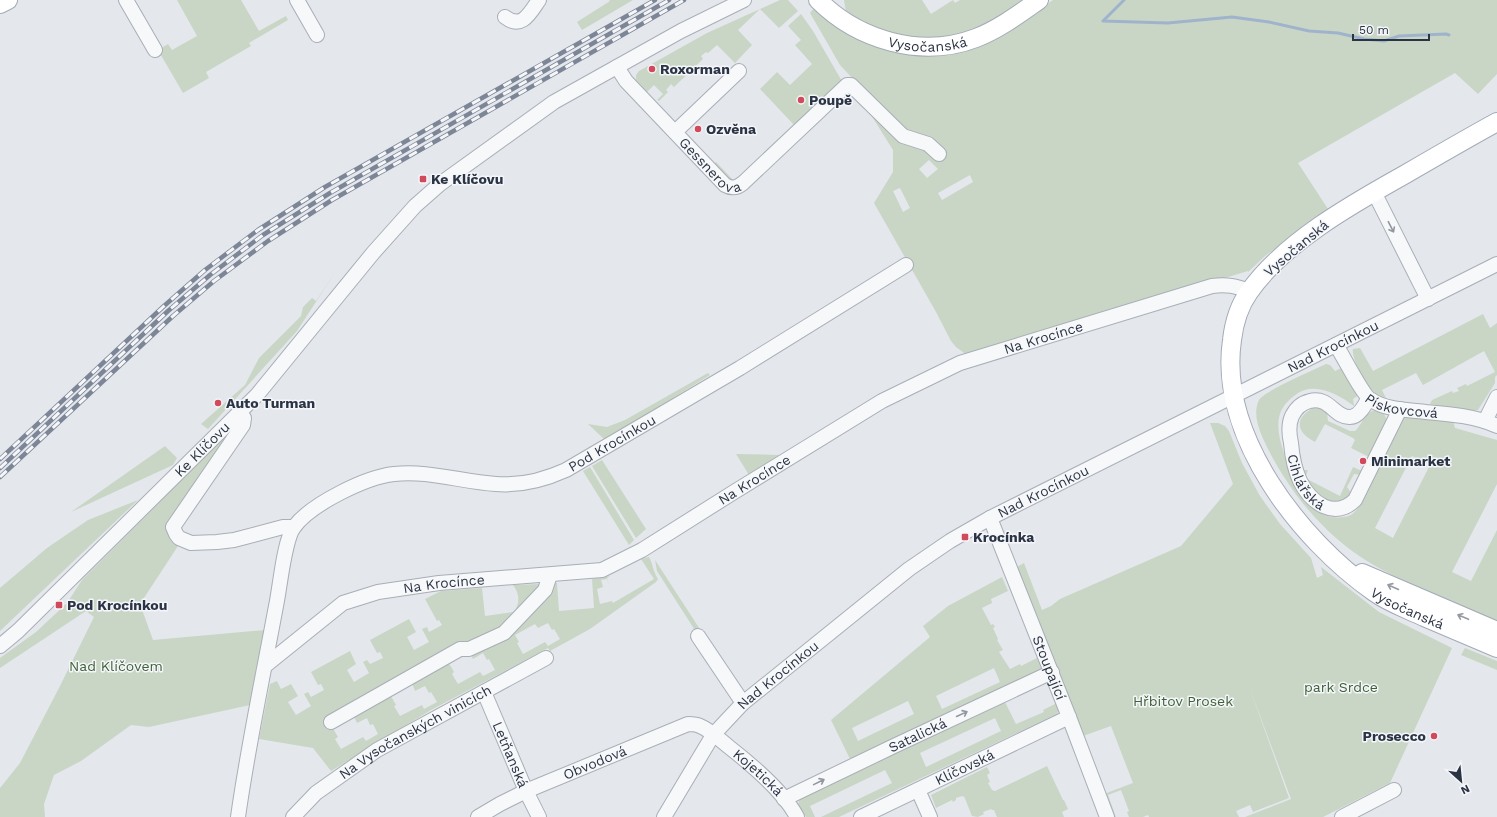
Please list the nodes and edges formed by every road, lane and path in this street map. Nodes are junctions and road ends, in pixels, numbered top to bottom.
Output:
1 (8, 0) edge
2 (126, 0) edge
3 (297, 0) edge
4 (539, 0) edge
5 (744, 0) edge
6 (818, 0) edge
7 (1039, 0) edge
8 (0, 4) edge
9 (505, 17) dead end
10 (317, 35) dead end
11 (156, 50) dead end
12 (617, 67) junction
13 (739, 71) dead end
14 (1497, 122) edge
15 (675, 132) junction
16 (939, 154) dead end
17 (1374, 192) junction
18 (1497, 264) edge
19 (906, 265) dead end
20 (1249, 292) junction
21 (1428, 299) junction
22 (1336, 345) junction
23 (1234, 396) junction
24 (1497, 398) edge
25 (1368, 399) junction
26 (1400, 409) junction
27 (239, 413) junction
28 (1491, 423) edge
29 (990, 518) junction
30 (294, 527) junction
31 (1328, 553) junction
32 (550, 575) junction
33 (1497, 632) edge
34 (698, 636) dead end
35 (0, 646) edge
36 (1497, 648) edge
37 (546, 658) dead end
38 (266, 665) junction
39 (1052, 672) junction
40 (484, 692) junction
41 (743, 703) junction
42 (1069, 717) junction
43 (331, 722) dead end
44 (713, 735) junction
45 (918, 790) junction
46 (1394, 790) dead end
47 (526, 791) junction
48 (784, 799) junction
49 (238, 817) edge
50 (293, 817) edge
51 (478, 817) edge
52 (539, 817) edge
53 (664, 817) edge
54 (797, 817) edge
55 (860, 817) edge
56 (930, 817) edge
57 (1107, 817) edge
58 (1342, 817) edge

1 - 8 main road
2 - 11 street
3 - 10 street
4 - 9 street
5 - 12 street, Ke Klíčovu
6 - 7 main road, Vysočanská
12 - 15 street, Gessnerova
12 - 27 street, Ke Klíčovu
13 - 15 street
14 - 17 main road, Vysočanská
15 - 16 street, Gessnerova
17 - 20 main road, Vysočanská
17 -> 21 street
18 - 21 street, Nad Krocínkou
19 - 30 street, Pod Krocínkou
20 - 23 main road, Vysočanská
20 - 32 street, Na Krocínce
21 - 22 street, Nad Krocínkou
22 - 23 street, Nad Krocínkou
22 - 25 street, Pískovcová
23 - 29 street, Nad Krocínkou
23 - 31 main road, Vysočanská
24 - 28 street
25 - 26 street, Pískovcová
25 - 26 street, Cihlářská
26 - 28 street, Pískovcová
27 - 30 street
27 - 35 street, Ke Klíčovu
29 - 39 street, Stoupající
29 - 41 street, Nad Krocínkou
30 - 38 street, Pod Krocínkou
33 -> 31 main road, Vysočanská
31 - 36 main road, Vysočanská
32 - 38 street, Na Krocínce
32 - 43 street
34 - 41 street
37 - 40 street, Na Vysočanských vinicích
38 - 49 street, Pod Krocínkou
39 - 42 street, Stoupající
48 -> 39 street, Satalická
40 - 47 street, Letňanská
40 - 50 street, Na Vysočanských vinicích
41 - 44 street, Nad Krocínkou
42 - 45 street, Klíčovská
42 - 57 street, Stoupající
44 - 47 street, Obvodová
44 - 48 street, Kojetická
44 - 53 street, Nad Krocínkou
45 - 55 street, Klíčovská
45 - 56 street
46 - 58 street
47 - 51 street, Obvodová
47 - 52 street, Letňanská
48 - 54 street, Kojetická

